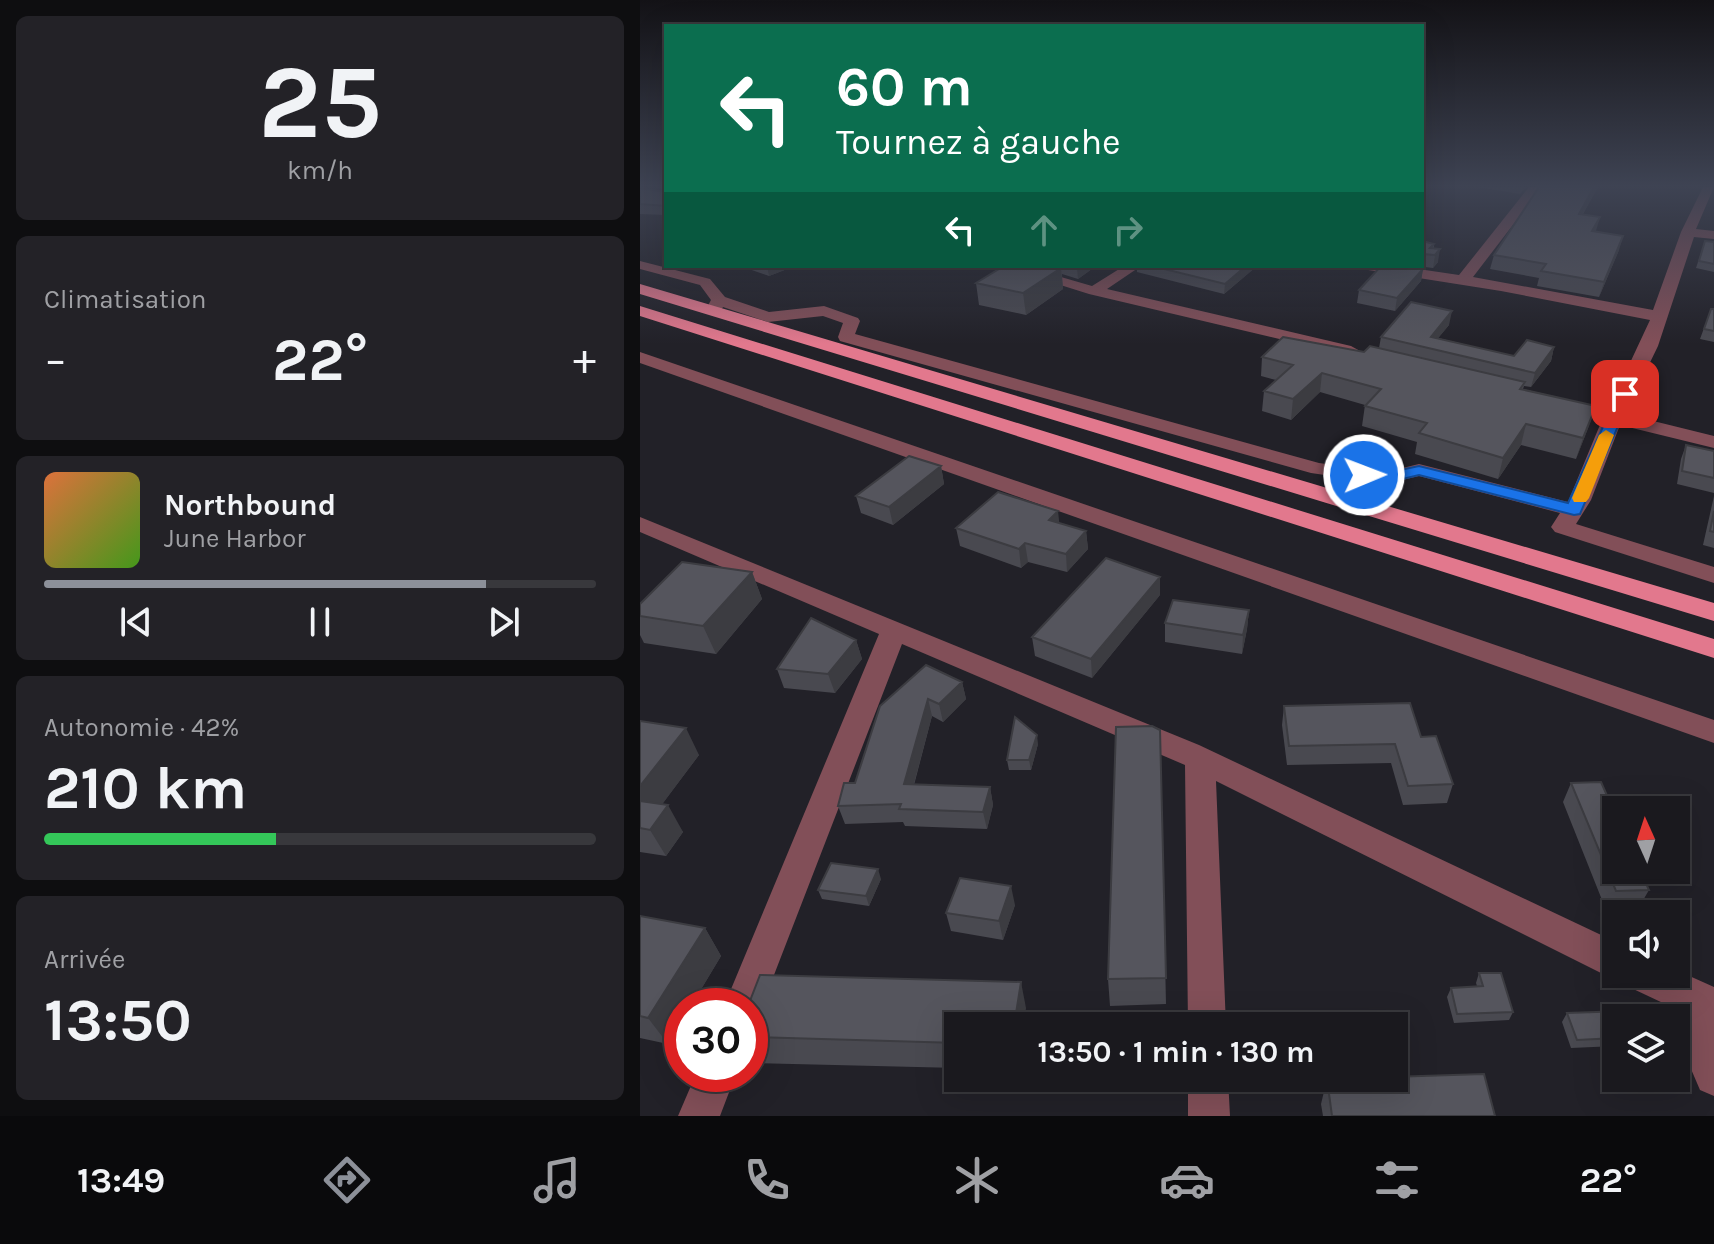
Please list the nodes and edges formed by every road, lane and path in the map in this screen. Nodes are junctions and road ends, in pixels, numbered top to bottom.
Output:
1 (1492, 239) edge
2 (1685, 239) edge
3 (640, 265) edge
4 (1014, 268) edge
5 (1131, 268) edge
6 (1380, 268) edge
7 (1462, 282) junction
8 (640, 289) edge
9 (1094, 291) junction
10 (716, 306) junction
11 (640, 311) edge
12 (1657, 316) junction
13 (1365, 354) edge
14 (640, 357) edge
15 (1541, 399) edge
16 (1613, 418) junction
17 (1714, 442) edge
18 (1574, 510) junction
19 (640, 524) edge
20 (1714, 575) edge
21 (1714, 612) edge
22 (894, 630) junction
23 (1714, 649) edge
24 (1714, 732) edge
25 (1200, 759) junction
26 (1602, 954) edge
27 (750, 988) edge
28 (1671, 988) edge
29 (1677, 991) junction
30 (1714, 1007) edge
31 (1207, 1012) edge
32 (1714, 1076) edge
33 (709, 1092) edge
34 (1208, 1092) edge
35 (699, 1116) edge
36 (1209, 1116) edge

1 - 7 street
2 - 12 street
3 - 10 street
4 - 9 street
5 - 9 street
6 - 7 street
7 - 12 street
8 - 10 main road
9 - 13 street
10 - 18 street
10 - 21 main road
11 - 23 main road
12 - 16 street
14 - 24 street
15 - 16 street
16 - 17 street
16 - 18 street
18 - 20 street
19 - 22 street
22 - 25 street
22 - 27 street
25 - 26 street
25 - 31 street
28 - 29 street
29 - 30 street
29 - 32 street
33 - 35 street
34 - 36 street

